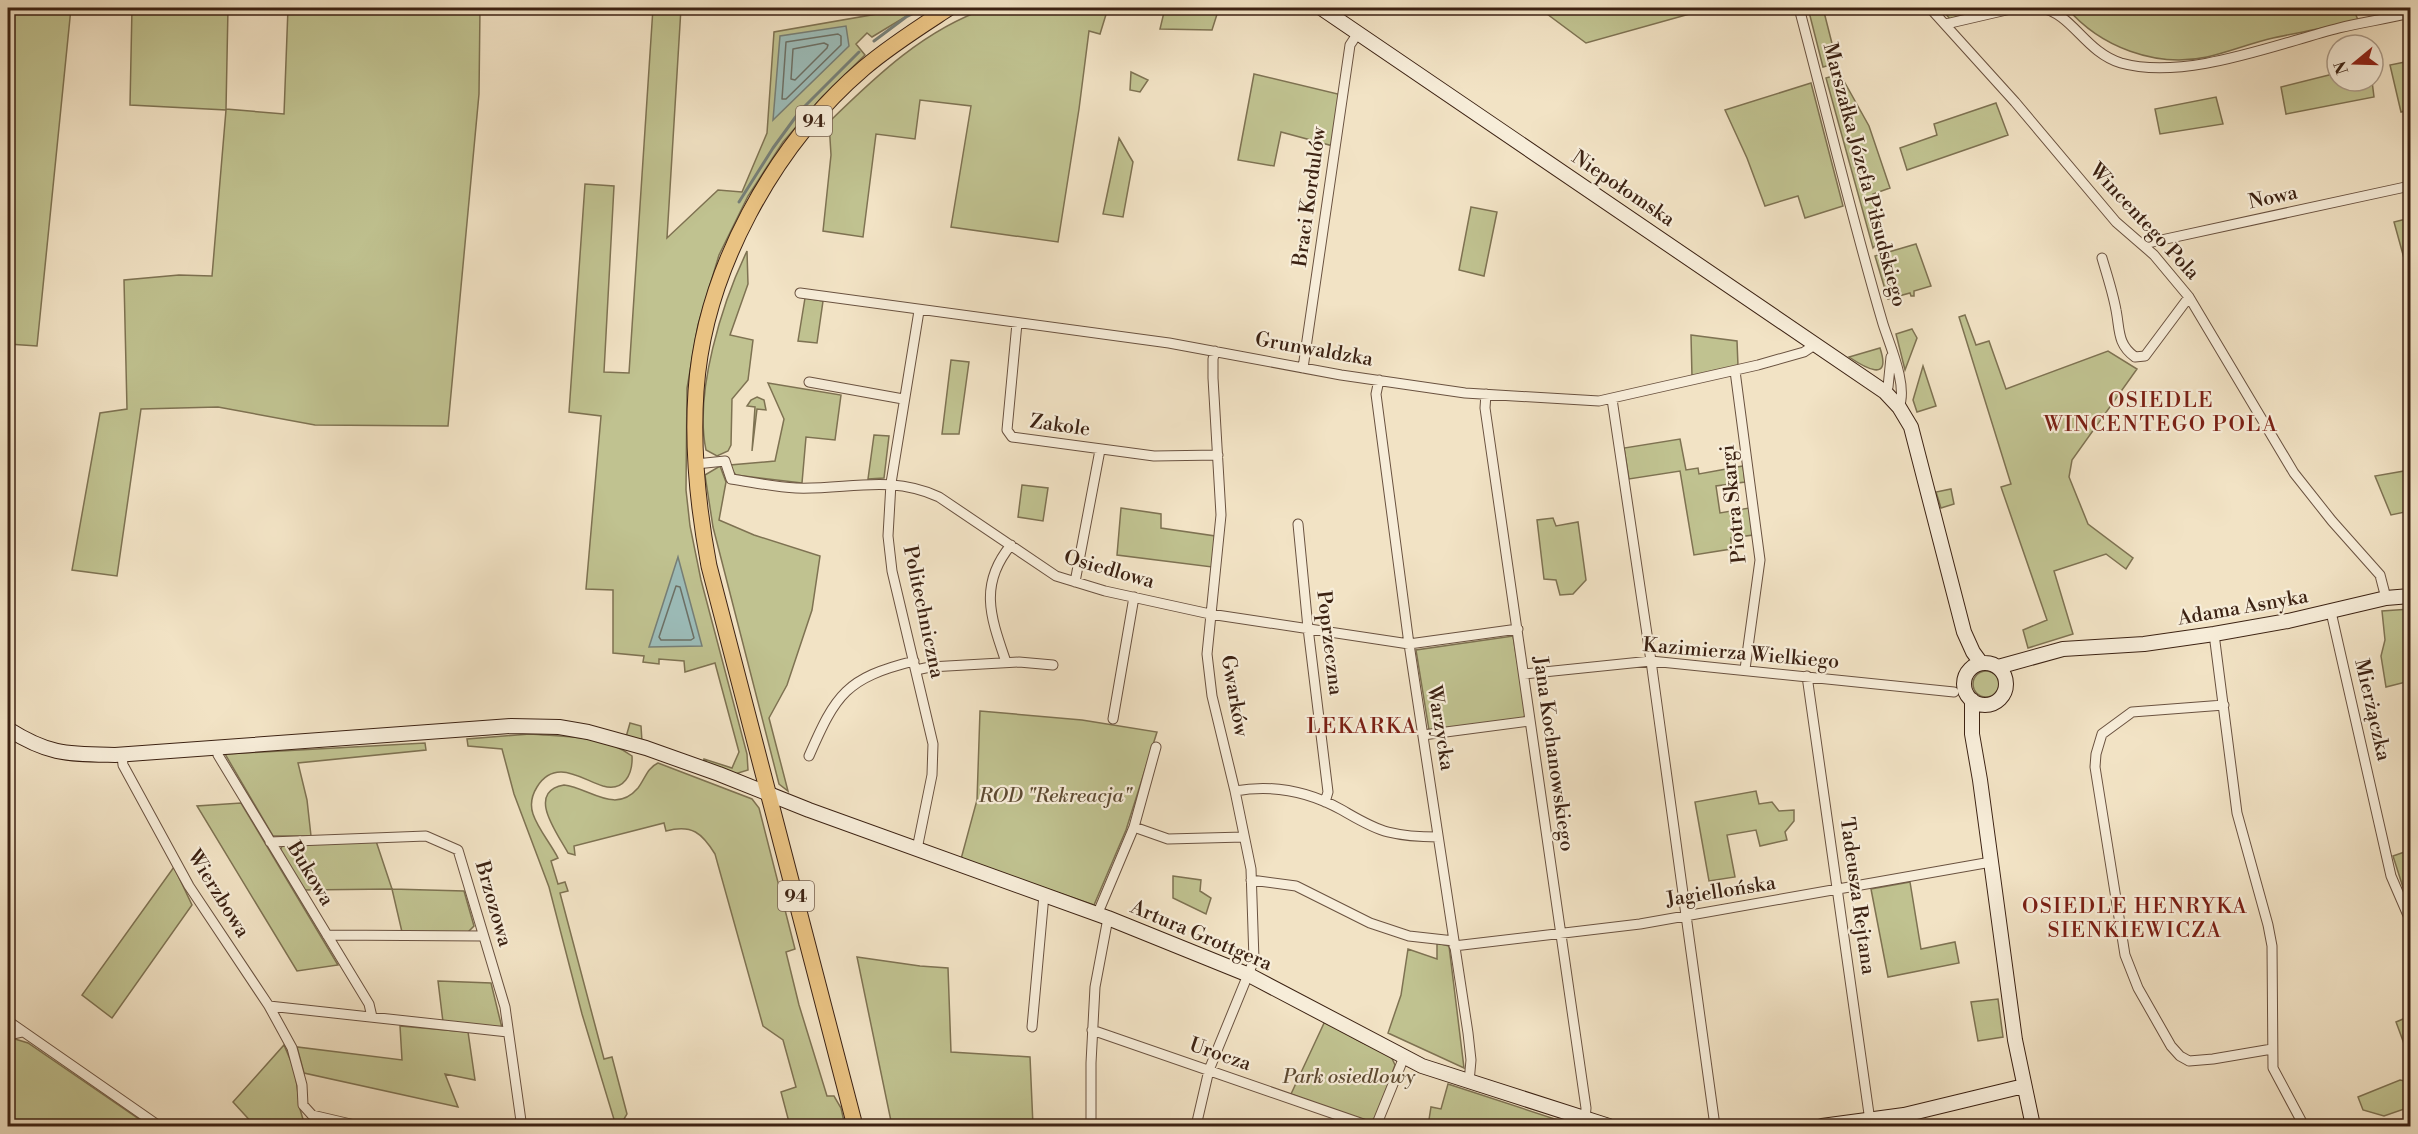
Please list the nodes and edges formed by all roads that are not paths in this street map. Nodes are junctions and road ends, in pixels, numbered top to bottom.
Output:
1 (1321, 8) edge
2 (1799, 8) edge
3 (1930, 8) edge
4 (2015, 8) edge
5 (2041, 8) edge
6 (948, 9) edge
7 (2410, 13) edge
8 (1946, 24) junction
9 (1358, 33) junction
10 (2410, 186) edge
11 (2143, 244) junction
12 (2102, 258) dead end
13 (801, 293) dead end
14 (2189, 297) junction
15 (919, 311) junction
16 (1017, 324) junction
17 (1816, 344) junction
18 (1215, 351) junction
19 (1891, 352) junction
20 (1303, 368) junction
21 (1735, 371) junction
22 (1379, 380) junction
23 (809, 382) dead end
24 (1885, 392) junction
25 (1486, 394) junction
26 (903, 399) junction
27 (1612, 399) junction
28 (1899, 407) junction
29 (1100, 450) junction
30 (1218, 455) junction
31 (696, 464) junction
32 (891, 483) junction
33 (1298, 524) dead end
34 (1011, 544) junction
35 (1075, 582) junction
36 (1953, 587) junction
37 (2410, 596) edge
38 (1134, 597) junction
39 (2386, 598) junction
40 (2331, 612) junction
41 (1210, 614) junction
42 (1308, 628) junction
43 (1518, 629) junction
44 (2214, 634) junction
45 (1409, 644) junction
46 (2080, 649) junction
47 (1651, 661) junction
48 (1006, 662) junction
49 (1981, 663) junction
50 (1053, 665) dead end
51 (915, 666) junction
52 (1998, 667) junction
53 (1745, 669) junction
54 (1969, 670) junction
55 (1524, 674) junction
56 (1807, 676) junction
57 (2006, 680) junction
58 (1954, 692) dead end
59 (1972, 700) junction
60 (1989, 705) junction
61 (2224, 705) junction
62 (1113, 719) dead end
63 (1530, 721) junction
64 (8, 729) edge
65 (1423, 735) junction
66 (1156, 747) dead end
67 (217, 749) junction
68 (122, 755) junction
69 (809, 756) dead end
70 (1979, 771) junction
71 (1235, 791) junction
72 (770, 795) junction
73 (1325, 802) junction
74 (1134, 827) junction
75 (1244, 837) junction
76 (1438, 837) junction
77 (270, 842) junction
78 (917, 849) junction
79 (1991, 862) junction
80 (1251, 880) junction
81 (1838, 889) junction
82 (1044, 895) junction
83 (1686, 915) junction
84 (1102, 916) junction
85 (2410, 920) edge
86 (1560, 932) junction
87 (327, 935) junction
88 (483, 936) junction
89 (1454, 944) junction
90 (1249, 975) junction
91 (269, 1006) junction
92 (372, 1017) junction
93 (8, 1021) edge
94 (1032, 1026) dead end
95 (1092, 1030) junction
96 (22, 1032) junction
97 (507, 1032) junction
98 (8, 1035) edge
99 (2272, 1049) junction
100 (1404, 1057) junction
101 (1209, 1070) junction
102 (1469, 1082) junction
103 (2024, 1086) junction
104 (1585, 1119) junction
105 (521, 1120) dead end
106 (1870, 1121) junction
107 (159, 1126) edge
108 (359, 1126) edge
109 (855, 1126) edge
110 (1091, 1126) edge
111 (1196, 1126) edge
112 (1369, 1126) edge
113 (1376, 1126) edge
114 (1609, 1126) edge
115 (1715, 1126) edge
116 (1822, 1126) edge
117 (2033, 1126) edge
118 (2304, 1126) edge

1 - 9 main road, Niepołomska
2 - 19 street, Marszałka Józefa Piłsudskiego
3 - 8 street, Wincentego Pola
4 - 8 street
5 - 7 street
6 - 31 main road, 94
8 - 11 street, Wincentego Pola
9 - 17 main road, Niepołomska
9 - 20 street, Braci Kordulów
10 - 11 street, Nowa
11 - 14 street, Wincentego Pola
12 - 14 street
13 - 15 street, Grunwaldzka
14 - 39 street, Wincentego Pola
15 - 16 street, Grunwaldzka
15 - 26 street, Politechniczna
16 - 18 street, Grunwaldzka
16 - 29 street, Zakole
17 - 21 street, Grunwaldzka
17 - 24 main road, Niepołomska
18 - 20 street, Grunwaldzka
18 - 30 street, Gwarków
19 - 24 street, Marszałka Józefa Piłsudskiego
19 - 28 street, Marszałka Józefa Piłsudskiego
20 - 22 street, Grunwaldzka
21 - 27 street, Grunwaldzka
21 - 53 street, Piotra Skargi
22 - 25 street, Grunwaldzka
22 - 45 street, Warzycka
23 - 26 street
24 - 28 main road, Niepołomska
25 - 27 street, Grunwaldzka
25 - 43 street, Jana Kochanowskiego
26 - 32 street, Politechniczna
27 - 47 street
28 - 36 main road, Marszałka Józefa Piłsudskiego
29 - 30 street, Zakole
29 - 35 street
30 - 41 street, Gwarków
31 - 32 street, Osiedlowa
31 - 72 main road, 94
32 - 34 street, Osiedlowa
32 - 51 street, Politechniczna
33 - 42 street, Poprzeczna
34 - 35 street, Osiedlowa
34 - 48 street
35 - 38 street, Osiedlowa
36 - 49 main road, Marszałka Józefa Piłsudskiego
36 - 54 main road, Marszałka Józefa Piłsudskiego
37 - 39 main road, Adama Asnyka
38 - 41 street, Osiedlowa
38 - 62 street
39 - 40 main road, Adama Asnyka
40 - 44 main road, Adama Asnyka
40 - 85 street, Mierżączka
41 - 42 street, Osiedlowa
41 - 71 street, Gwarków
42 - 45 street, Osiedlowa
42 - 73 street, Poprzeczna
43 - 45 street, Osiedlowa
43 - 55 street, Jana Kochanowskiego
44 - 46 main road, Adama Asnyka
44 - 61 street
45 - 65 street, Warzycka
46 - 52 main road, Adama Asnyka
46 - 57 main road, Adama Asnyka
47 - 53 street, Kazimierza Wielkiego
47 - 55 street, Kazimierza Wielkiego
47 - 83 street
48 - 50 street
48 - 51 street
49 - 52 main road
49 - 54 main road
51 - 69 street
51 - 78 street, Politechniczna
52 - 57 main road
53 - 56 street, Kazimierza Wielkiego
54 - 59 main road
55 - 63 street, Jana Kochanowskiego
56 - 58 street, Kazimierza Wielkiego
56 - 81 street, Tadeusza Rejtana
57 - 60 main road
59 - 60 main road
59 - 70 main road
60 - 70 main road
61 - 99 street
61 - 99 street
63 - 65 street
63 - 86 street, Jana Kochanowskiego
64 - 68 main road, Artura Grottgera
65 - 76 street, Warzycka
66 - 74 street
67 - 68 main road, Artura Grottgera
67 - 72 main road, Artura Grottgera
67 - 77 street, Bukowa
68 - 91 street, Wierzbowa
70 - 79 main road
71 - 73 street
71 - 75 street, Gwarków
72 - 78 main road, Artura Grottgera
72 - 109 main road, 94
73 - 76 street
74 - 75 street
74 - 84 street
75 - 80 street, Gwarków
76 - 89 street, Warzycka
77 - 87 street, Bukowa
77 - 88 street, Brzozowa
78 - 82 main road, Artura Grottgera
79 - 81 street, Jagiellońska
79 - 103 main road
80 - 89 street, Jagiellońska
80 - 90 street, Gwarków
81 - 83 street, Jagiellońska
81 - 106 street, Tadeusza Rejtana
82 - 84 main road, Artura Grottgera
82 - 94 street
83 - 86 street, Jagiellońska
83 - 115 street
84 - 90 main road, Artura Grottgera
84 - 95 street
86 - 89 street, Jagiellońska
86 - 104 street, Jana Kochanowskiego
87 - 88 street
87 - 92 street, Bukowa
88 - 97 street, Brzozowa
89 - 102 street, Warzycka
90 - 100 main road, Artura Grottgera
90 - 101 street, Gwarków
91 - 92 street
91 - 108 street, Wierzbowa
92 - 97 street
93 - 96 street
95 - 101 street, Urocza
95 - 110 street
96 - 98 street
96 - 107 street
97 - 105 street, Brzozowa
99 - 118 street
100 - 102 main road, Artura Grottgera
100 - 113 street
101 - 111 street, Gwarków
101 - 112 street, Urocza
102 - 104 main road, Artura Grottgera
103 - 106 main road
103 - 117 main road
104 - 114 main road, Artura Grottgera
106 - 116 main road

